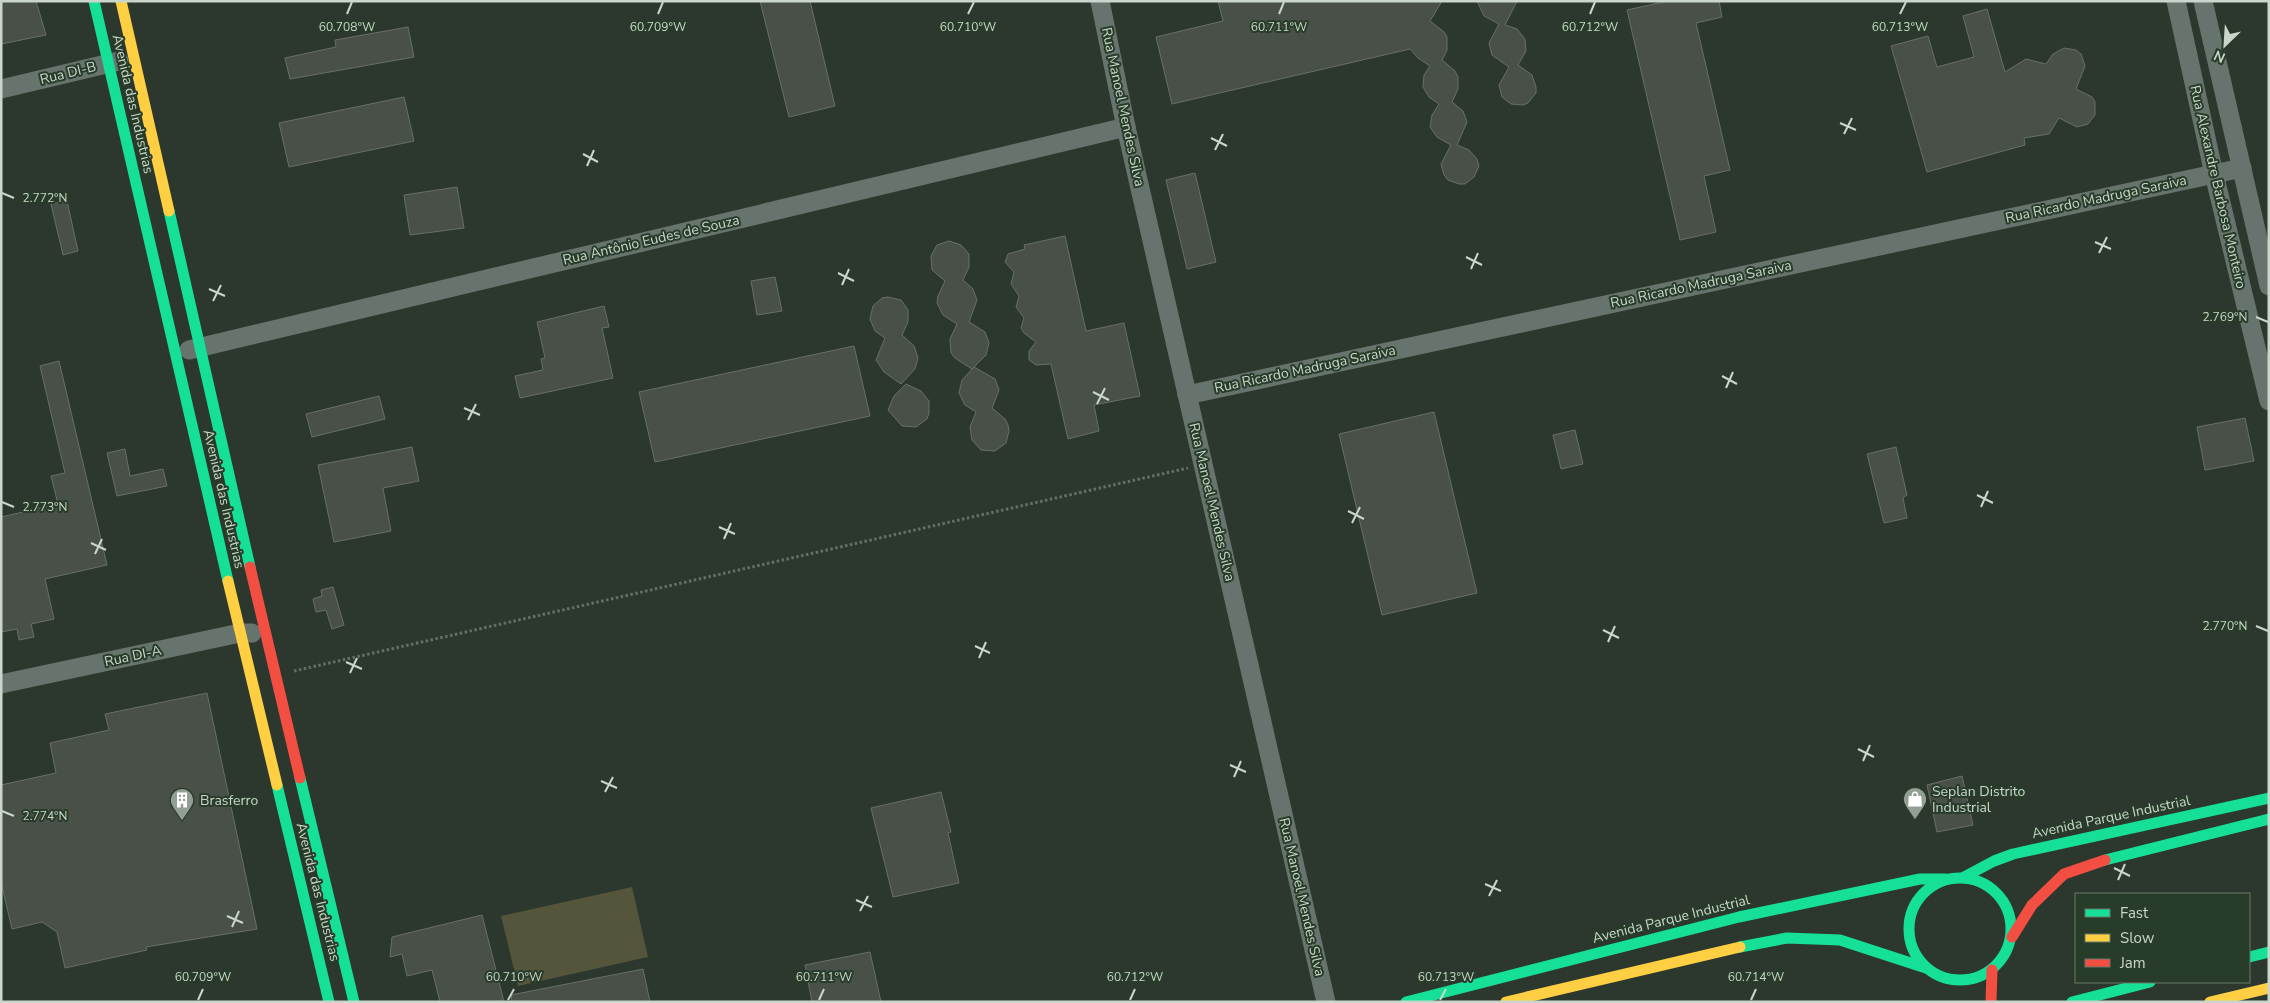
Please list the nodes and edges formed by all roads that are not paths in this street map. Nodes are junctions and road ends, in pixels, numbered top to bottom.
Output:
1 (94, 1) edge
2 (121, 1) edge
3 (1100, 1) edge
4 (2176, 1) edge
5 (2204, 1) edge
6 (135, 57) junction
7 (108, 63) junction
8 (1, 89) edge
9 (1126, 127) junction
10 (2242, 168) junction
11 (2214, 174) junction
12 (2269, 286) edge
13 (200, 348) junction
14 (175, 353) junction
15 (1187, 395) junction
16 (2269, 401) edge
17 (266, 632) junction
18 (240, 633) junction
19 (1, 684) edge
20 (2269, 798) edge
21 (2269, 819) edge
22 (1964, 877) junction
23 (1946, 879) junction
24 (324, 929) junction
25 (2012, 937) junction
26 (1673, 948) junction
27 (2269, 952) edge
28 (2250, 957) edge
29 (1926, 968) junction
30 (1992, 970) junction
31 (1957, 980) junction
32 (2146, 983) edge
33 (2269, 988) edge
34 (1964, 995) dead end
35 (329, 1002) edge
36 (354, 1002) edge
37 (1326, 1002) edge
38 (1406, 1002) edge
39 (1506, 1002) edge
40 (1991, 1002) edge
41 (2072, 1002) edge
42 (2210, 1002) edge

1 - 7 main road, Avenida das Industrias
2 - 6 main road, Avenida das Industrias
3 - 9 street, Rua Manoel Mendes Silva
4 - 11 street, Rua Alexandre Barbosa Monteiro
5 - 10 street, Rua Alexandre Barbosa Monteiro
6 - 7 street, Rua DI-B
6 - 13 main road, Avenida das Industrias
7 - 8 street, Rua DI-B
7 - 14 main road, Avenida das Industrias
9 - 13 street, Rua Antônio Eudes de Souza
9 - 15 street, Rua Manoel Mendes Silva
10 - 11 street, Rua Ricardo Madruga Saraiva
10 - 12 street, Rua Alexandre Barbosa Monteiro
11 - 15 street, Rua Ricardo Madruga Saraiva
11 - 16 street, Rua Alexandre Barbosa Monteiro
13 - 14 street, Rua Antônio Eudes de Souza
13 - 17 main road, Avenida das Industrias
14 - 18 main road, Avenida das Industrias
15 - 37 street, Rua Manoel Mendes Silva
17 - 18 street, Rua DI-A
17 - 24 main road, Avenida das Industrias
18 - 19 street, Rua DI-A
18 - 24 main road, Avenida das Industrias
20 - 22 main road, Avenida Parque Industrial
21 - 25 main road
22 - 23 main road
22 - 25 main road
23 - 26 main road, Avenida Parque Industrial
23 - 29 main road
24 - 35 main road, Avenida das Industrias
24 - 36 main road, Avenida das Industrias
25 - 30 main road
26 - 29 main road, Avenida Parque Industrial
26 - 38 main road, Avenida Parque Industrial
26 - 39 main road, Avenida Parque Industrial
27 - 28 main road
29 - 31 main road
30 - 31 main road
30 - 40 main road
31 - 34 main road
32 - 41 main road
33 - 42 main road

